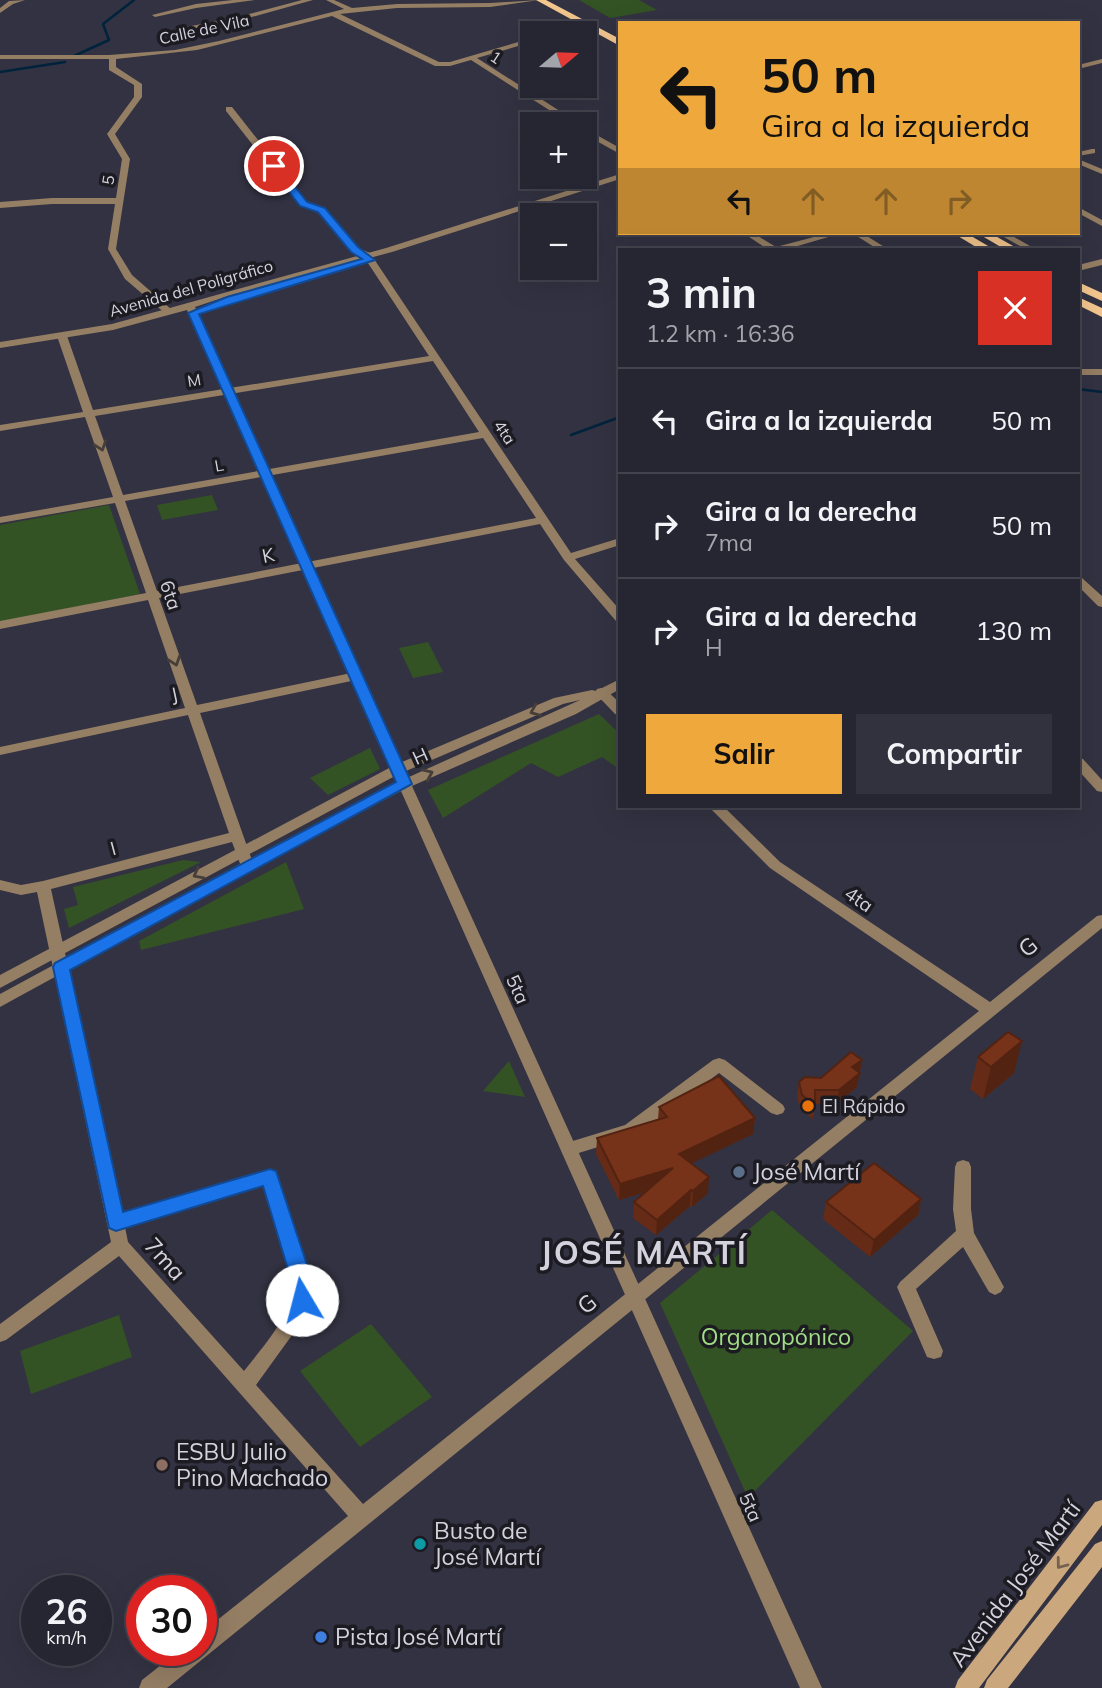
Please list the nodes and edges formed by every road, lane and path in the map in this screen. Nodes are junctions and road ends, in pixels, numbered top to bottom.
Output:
1 (22, 0) edge
2 (252, 0) edge
3 (310, 0) edge
4 (328, 0) edge
5 (538, 0) edge
6 (0, 1) edge
7 (11, 2) junction
8 (351, 10) junction
9 (0, 11) edge
10 (334, 14) junction
11 (155, 15) dead end
12 (577, 21) edge
13 (178, 29) dead end
14 (597, 32) edge
15 (618, 43) edge
16 (520, 44) edge
17 (113, 56) junction
18 (0, 57) edge
19 (472, 58) junction
20 (1102, 61) edge
21 (1080, 66) edge
22 (229, 109) dead end
23 (557, 112) edge
24 (597, 138) edge
25 (618, 151) edge
26 (1093, 151) dead end
27 (1080, 154) edge
28 (1080, 162) edge
29 (1102, 172) edge
30 (618, 177) edge
31 (119, 201) junction
32 (0, 205) edge
33 (1080, 212) edge
34 (1102, 223) edge
35 (750, 235) edge
36 (831, 235) edge
37 (859, 235) edge
38 (962, 235) edge
39 (986, 235) edge
40 (1005, 235) edge
41 (772, 248) edge
42 (782, 248) edge
43 (882, 248) dead end
44 (985, 248) edge
45 (1010, 248) edge
46 (1029, 248) edge
47 (368, 258) junction
48 (1102, 262) edge
49 (1080, 268) edge
50 (1080, 286) edge
51 (1102, 298) edge
52 (1080, 301) edge
53 (192, 310) junction
54 (169, 312) junction
55 (1102, 313) edge
56 (63, 338) junction
57 (0, 345) edge
58 (0, 351) edge
59 (435, 358) junction
60 (1080, 372) edge
61 (1102, 372) edge
62 (228, 391) junction
63 (89, 413) junction
64 (0, 428) edge
65 (485, 434) junction
66 (265, 473) junction
67 (119, 499) junction
68 (0, 520) edge
69 (542, 520) junction
70 (618, 542) edge
71 (568, 558) junction
72 (307, 566) junction
73 (1080, 582) edge
74 (153, 595) junction
75 (1102, 603) edge
76 (618, 616) edge
77 (0, 625) edge
78 (356, 676) junction
79 (618, 684) edge
80 (601, 692) junction
81 (618, 709) edge
82 (192, 710) junction
83 (0, 751) edge
84 (1080, 764) edge
85 (401, 776) junction
86 (1102, 788) edge
87 (717, 808) edge
88 (236, 836) junction
89 (242, 851) junction
90 (247, 866) junction
91 (0, 885) edge
92 (43, 886) junction
93 (1102, 920) edge
94 (57, 949) junction
95 (61, 967) junction
96 (0, 982) edge
97 (0, 1001) edge
98 (991, 1010) junction
99 (777, 1109) dead end
100 (569, 1149) junction
101 (963, 1167) dead end
102 (116, 1223) junction
103 (965, 1234) junction
104 (120, 1245) junction
105 (995, 1286) dead end
106 (636, 1298) junction
107 (0, 1334) edge
108 (934, 1351) dead end
109 (245, 1385) junction
110 (1102, 1509) edge
111 (362, 1517) junction
112 (1102, 1551) edge
113 (217, 1634) edge
114 (177, 1666) edge
115 (150, 1688) edge
116 (811, 1688) edge
117 (966, 1688) edge
118 (995, 1688) edge

1 - 7 street
2 - 11 street
3 - 13 street
4 - 8 street
5 - 8 street, Calle de Vila
5 - 12 main road
6 - 7 street
7 - 9 street
8 - 10 street, Calle de Vila
10 - 17 street, Calle de Vila
10 - 19 street
14 - 15 main road
16 - 19 street
17 - 18 street, Calle de Vila
17 - 31 street, 5
19 - 23 street, 1
20 - 21 street
22 - 47 street, 4ta
24 - 25 street
26 - 27 street
28 - 29 street
30 - 47 street, Avenida del Poligráfico
31 - 32 street
31 - 54 street, 5
33 - 34 street
35 - 41 street
36 - 42 street
37 - 43 street
38 - 44 main road
39 - 45 main road
40 - 46 street
47 - 53 street, Avenida del Poligráfico
47 - 59 street, 4ta
48 - 49 street
50 - 51 main road
52 - 55 main road
53 - 54 street, Avenida del Poligráfico
53 - 56 street, Avenida del Poligráfico
53 - 62 street, 5ta
54 - 56 street, Avenida del Poligráfico
56 - 57 street, Avenida del Poligráfico
56 - 58 street, Avenida del Poligráfico
56 - 63 street, 6ta
59 - 62 street, M
59 - 65 street, 4ta
60 - 61 street
62 - 63 street, M
62 - 66 street, 5ta
63 - 64 street, M
63 -> 67 street, 6ta
65 - 66 street, L
65 - 69 street, 4ta
66 - 67 street, L
66 - 72 street, 5ta
67 - 68 street, L
67 - 74 street, 6ta
69 - 71 street, 4ta
69 - 72 street, K
70 - 71 street
71 - 76 street, 4ta
72 - 74 street, K
72 - 78 street, 5ta
73 - 75 street
74 - 77 street, K
74 -> 82 street, 6ta
78 - 82 street, J
78 - 85 street, 5ta
79 - 80 street, H
80 - 81 street
80 - 85 street, H
82 - 83 street, J
82 - 88 street, 6ta
84 - 86 street
85 - 89 street, H
85 - 90 street, H
85 - 100 street, 5ta
87 - 98 street, 4ta
88 - 89 street, 6ta
88 - 92 street, I
89 - 90 street, 6ta
89 -> 94 street, H
90 - 95 street, H
91 - 92 street, I
92 - 94 street, 7ma
93 - 98 street, G
94 - 95 street, 7ma
94 - 96 street, H
95 - 97 street, H
95 - 102 street, 7ma
98 - 106 street, G
99 - 100 street
100 - 106 street, 5ta
101 - 103 street
102 - 104 street, 7ma
102 - 109 street
103 - 105 street
103 - 108 street
104 - 107 street
104 - 109 street, 7ma
106 - 111 street, G
106 - 116 street, 5ta
109 - 111 street, 7ma
110 -> 117 main road, Avenida José Martí
111 - 113 street, G
112 - 118 main road
114 - 115 street

